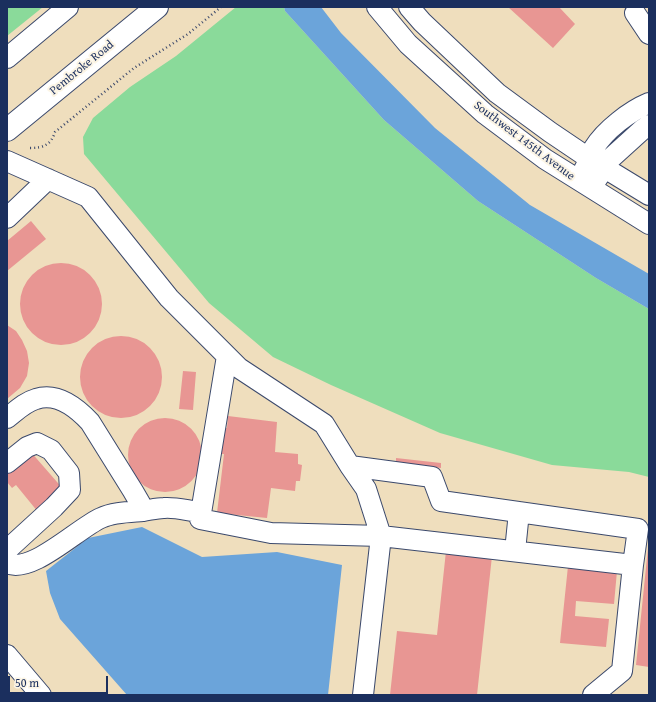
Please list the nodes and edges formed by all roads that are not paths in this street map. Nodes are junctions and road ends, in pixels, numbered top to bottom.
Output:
1 (68, 7) edge
2 (157, 7) edge
3 (378, 7) edge
4 (409, 7) edge
5 (635, 13) dead end
6 (649, 34) edge
7 (7, 58) edge
8 (649, 103) edge
9 (649, 126) edge
10 (7, 130) edge
11 (7, 161) edge
12 (597, 164) junction
13 (48, 179) junction
14 (584, 185) junction
15 (649, 195) edge
16 (7, 218) edge
17 (649, 224) edge
18 (227, 356) junction
19 (7, 418) edge
20 (7, 463) edge
21 (350, 466) junction
22 (144, 510) junction
23 (201, 512) junction
24 (518, 512) junction
25 (381, 536) junction
26 (7, 550) edge
27 (515, 552) junction
28 (7, 563) edge
29 (633, 565) junction
30 (9, 657) edge
31 (41, 695) edge
32 (363, 695) edge
33 (593, 695) edge

1 - 7 street
2 - 10 main road, Pembroke Road
3 - 14 street, Southwest 145th Avenue
4 - 12 street, Southwest 145th Avenue
5 - 6 street
8 - 12 street
9 - 12 street
11 - 13 street
12 - 14 street
12 - 15 street, Southwest 145th Avenue
13 - 16 street
13 - 18 street
14 - 17 street, Southwest 145th Avenue
18 - 21 street
18 - 23 street
19 - 22 street
20 - 26 street
21 - 24 street
21 - 25 street
22 - 23 street
22 - 28 street
23 - 25 street
24 - 27 street
24 - 29 street
25 - 27 street
25 - 32 street
27 - 29 street
29 - 33 street
30 - 31 street

